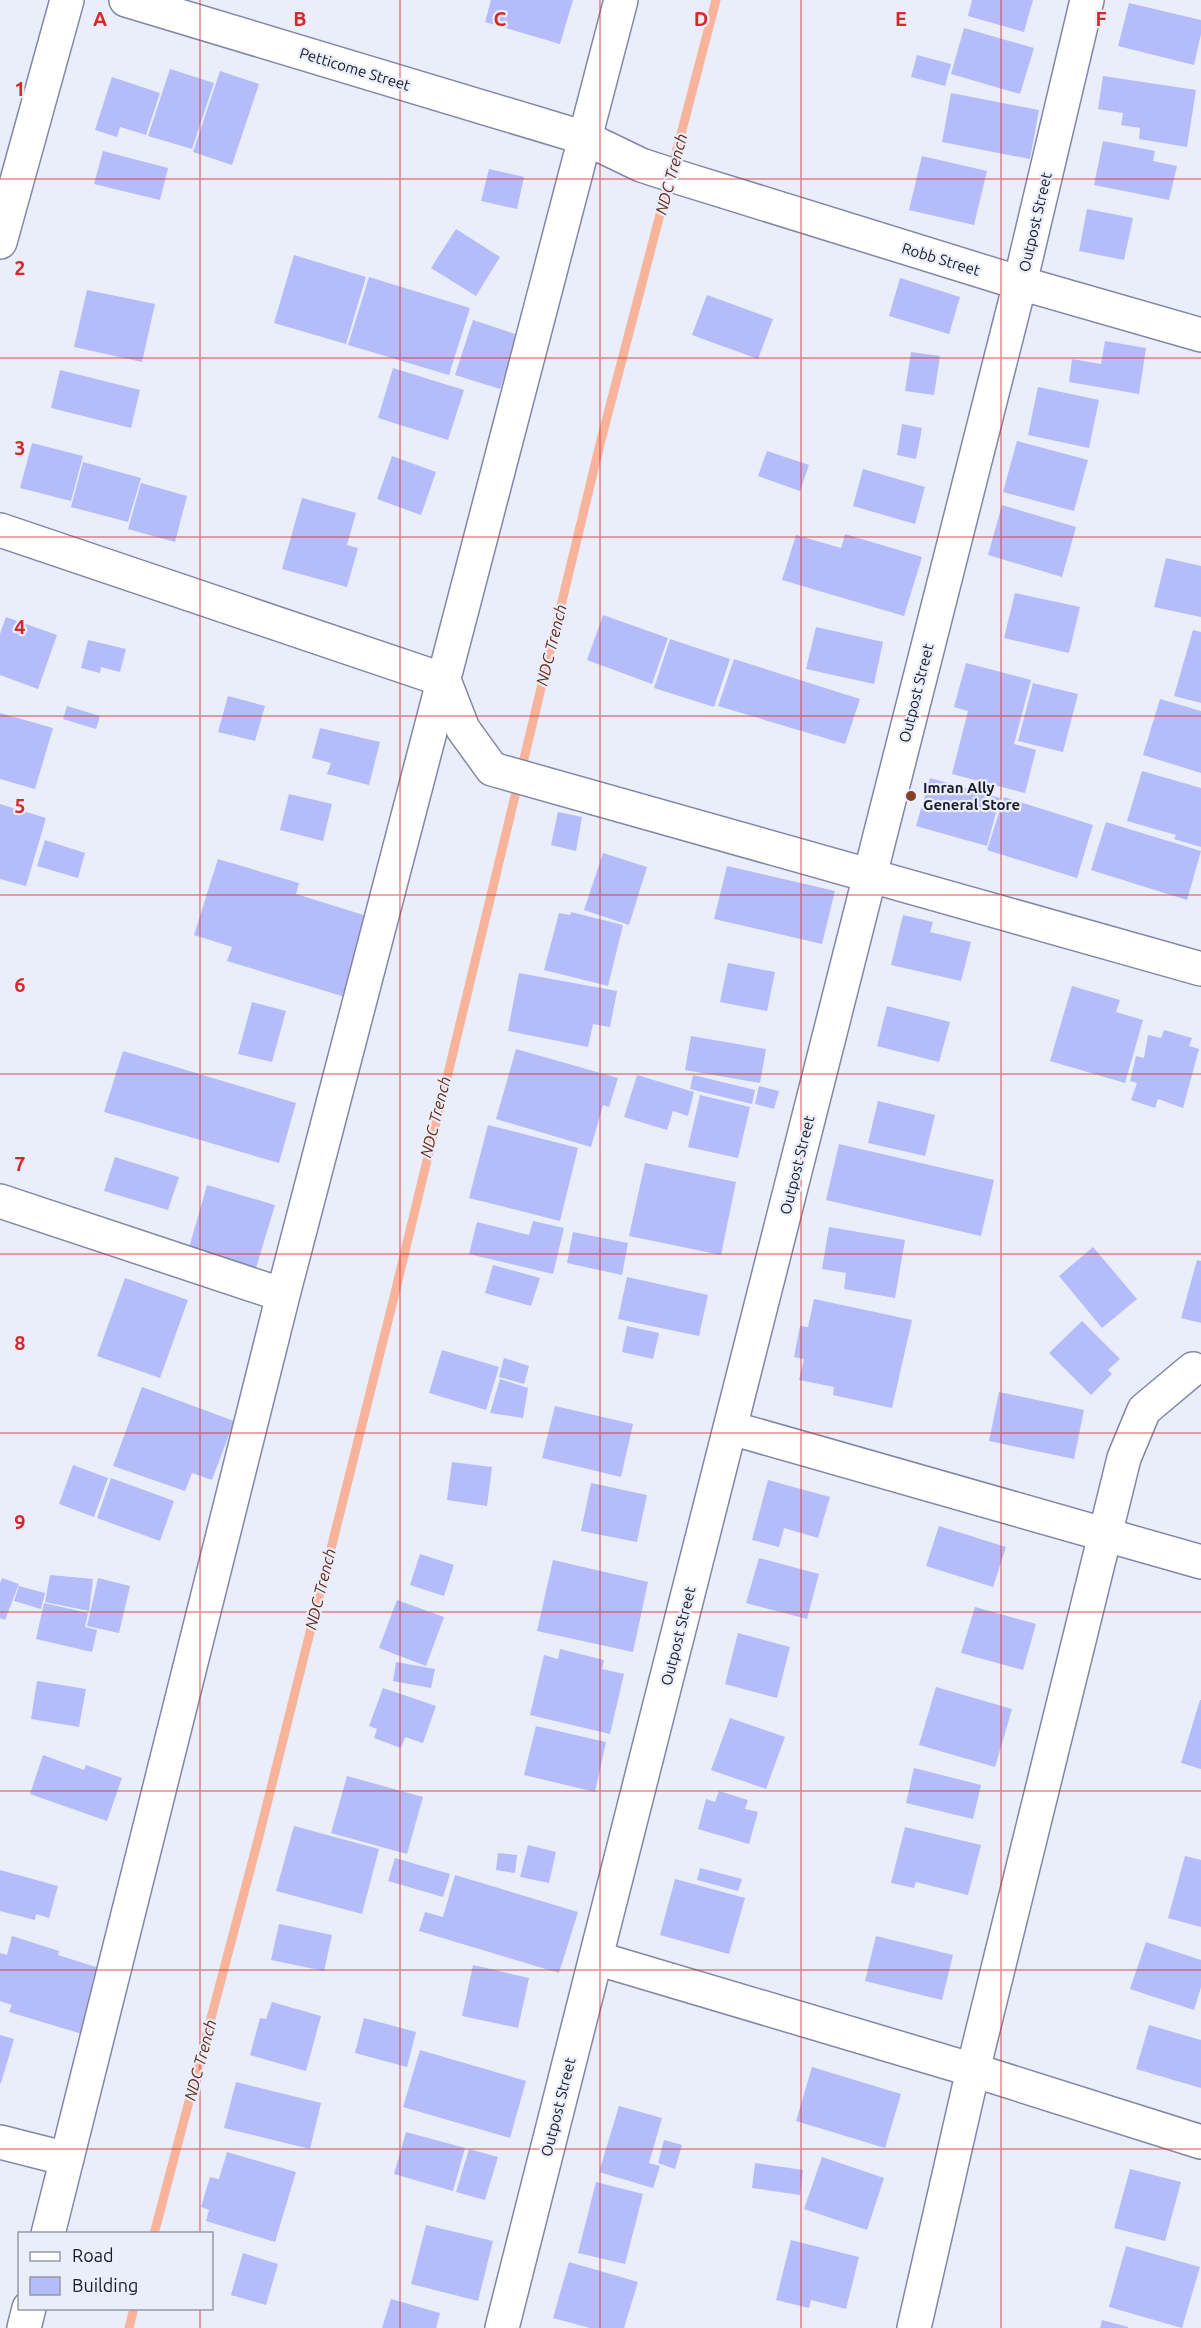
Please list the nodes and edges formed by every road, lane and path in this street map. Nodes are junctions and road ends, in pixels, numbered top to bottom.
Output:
1 (67, 0) edge
2 (126, 0) edge
3 (621, 0) edge
4 (1087, 0) edge
5 (585, 138) junction
6 (641, 165) joint
7 (0, 242) edge
8 (1020, 283) junction
9 (1201, 336) edge
10 (0, 530) edge
11 (444, 680) junction
12 (870, 876) junction
13 (1201, 969) edge
14 (0, 1201) edge
15 (283, 1294) junction
16 (1193, 1369) dead end
17 (732, 1428) junction
18 (1107, 1534) junction
19 (1201, 1562) edge
20 (596, 1958) junction
21 (973, 2070) junction
22 (0, 2142) edge
23 (1201, 2142) edge
24 (67, 2159) junction
25 (49, 2232) edge
26 (28, 2310) edge
27 (24, 2328) edge
28 (502, 2328) edge
29 (914, 2328) edge

1 - 7 street
2 - 5 street, Petticome Street
3 - 5 street
4 - 8 street, Outpost Street
5 - 6 street, Petticome Street
5 - 11 street
6 - 8 street, Robb Street
8 - 9 street, Robb Street
8 - 12 street, Outpost Street
10 - 11 street
11 - 12 street
11 - 15 street
12 - 13 street
12 - 17 street, Outpost Street
14 - 15 street
15 - 24 street
16 - 18 street
17 - 18 street
17 - 20 street, Outpost Street
18 - 19 street
18 - 21 street
20 - 21 street
20 - 28 street, Outpost Street
21 - 23 street
21 - 29 street
22 - 24 street
24 - 25 street
26 - 27 street

